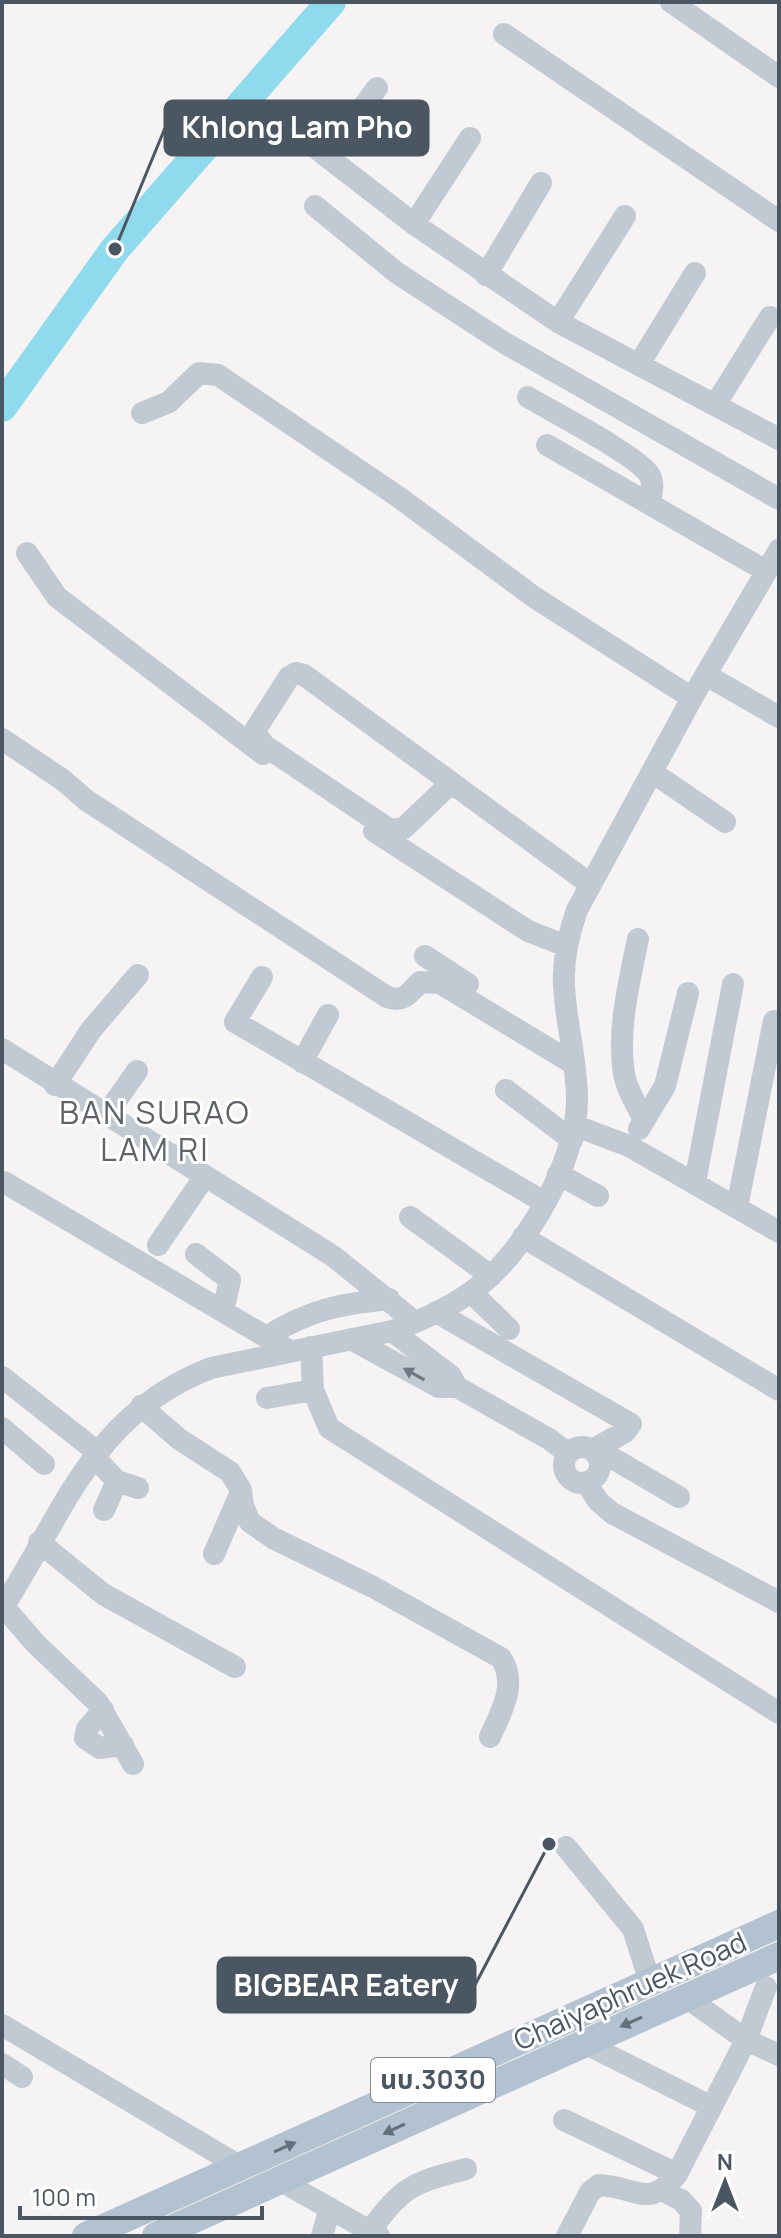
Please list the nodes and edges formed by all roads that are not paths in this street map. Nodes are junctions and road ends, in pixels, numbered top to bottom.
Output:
1 (687, 6) edge
2 (504, 34) dead end
3 (776, 70) edge
4 (377, 88) dead end
5 (272, 114) dead end
6 (470, 138) dead end
7 (327, 156) junction
8 (541, 183) dead end
9 (315, 206) dead end
10 (625, 216) dead end
11 (779, 221) edge
12 (414, 224) junction
13 (695, 273) dead end
14 (486, 275) junction
15 (770, 317) dead end
16 (558, 322) junction
17 (639, 364) junction
18 (528, 397) dead end
19 (715, 405) junction
20 (142, 413) dead end
21 (779, 439) edge
22 (547, 445) dead end
23 (779, 499) edge
24 (650, 504) junction
25 (779, 550) edge
26 (27, 553) dead end
27 (766, 571) junction
28 (706, 675) junction
29 (692, 698) junction
30 (779, 717) edge
31 (2, 739) edge
32 (652, 772) junction
33 (451, 783) junction
34 (725, 822) dead end
35 (590, 884) junction
36 (638, 939) dead end
37 (564, 945) junction
38 (425, 956) dead end
39 (138, 975) dead end
40 (262, 977) dead end
41 (733, 984) dead end
42 (688, 993) dead end
43 (328, 1015) dead end
44 (774, 1031) edge
45 (2, 1049) edge
46 (573, 1058) junction
47 (302, 1062) junction
48 (137, 1071) dead end
49 (55, 1085) junction
50 (506, 1090) dead end
51 (106, 1115) junction
52 (644, 1120) junction
53 (574, 1133) junction
54 (629, 1146) junction
55 (558, 1174) junction
56 (205, 1176) junction
57 (4, 1182) dead end
58 (695, 1182) junction
59 (598, 1196) dead end
60 (544, 1202) junction
61 (737, 1207) junction
62 (410, 1217) dead end
63 (779, 1232) edge
64 (523, 1237) junction
65 (158, 1245) dead end
66 (196, 1254) dead end
67 (491, 1276) junction
68 (471, 1292) junction
69 (389, 1299) junction
70 (223, 1311) junction
71 (425, 1317) junction
72 (509, 1329) dead end
73 (392, 1331) junction
74 (266, 1337) junction
75 (351, 1339) junction
76 (300, 1349) junction
77 (2, 1377) edge
78 (457, 1387) junction
79 (313, 1390) junction
80 (779, 1390) edge
81 (267, 1398) dead end
82 (141, 1406) junction
83 (2, 1428) edge
84 (568, 1453) junction
85 (594, 1453) junction
86 (94, 1454) junction
87 (44, 1464) dead end
88 (117, 1481) junction
89 (586, 1482) junction
90 (138, 1488) dead end
91 (241, 1490) junction
92 (679, 1497) dead end
93 (104, 1510) dead end
94 (39, 1542) junction
95 (214, 1554) dead end
96 (7, 1594) edge
97 (779, 1602) edge
98 (64, 1655) dead end
99 (235, 1667) dead end
100 (103, 1710) junction
101 (779, 1713) edge
102 (490, 1737) dead end
103 (566, 1847) dead end
104 (779, 1924) edge
105 (779, 1956) edge
106 (650, 1982) junction
107 (766, 1987) dead end
108 (686, 1997) junction
109 (2, 2025) edge
110 (746, 2040) junction
111 (584, 2043) junction
112 (779, 2055) edge
113 (2, 2064) edge
114 (22, 2077) dead end
115 (710, 2106) junction
116 (564, 2120) dead end
117 (241, 2167) junction
118 (466, 2169) dead end
119 (281, 2181) junction
120 (670, 2182) junction
121 (330, 2208) junction
122 (374, 2234) edge
123 (86, 2236) edge
124 (156, 2236) edge
125 (322, 2236) edge
126 (567, 2236) edge
127 (690, 2236) edge

1 - 3 street
2 - 11 street
4 - 7 street
5 - 7 street
6 - 12 street
7 - 12 street
8 - 14 street
9 - 23 street
10 - 16 street
12 - 14 street
13 - 17 street
14 - 16 street
15 - 19 street
16 - 17 street
17 - 19 street
18 - 24 street
19 - 21 street
20 - 29 street
22 - 24 street
24 - 27 street
25 - 27 street
26 - 37 street
27 - 28 street
28 - 29 street
28 - 30 street
29 - 32 street
31 - 46 street
32 - 34 street
32 - 35 street
33 - 33 street
33 - 35 street
35 - 37 street
36 - 52 street
37 - 46 street
38 - 46 street
39 - 49 street
40 - 47 street
41 - 58 street
42 - 52 street
43 - 47 street
44 - 61 street
45 - 49 street
46 - 53 street
47 - 60 street
48 - 51 street
49 - 51 street
50 - 53 street
51 - 56 street
52 - 54 street
53 - 54 street
53 - 55 street
54 - 58 street
55 - 59 street
55 - 60 street
56 - 65 street
56 - 69 street
57 - 70 street
58 - 61 street
60 - 64 street
61 - 63 street
62 - 67 street
64 - 67 street
64 - 80 street
66 - 70 street
67 - 68 street
68 - 71 street
68 - 72 street
69 - 71 street
69 - 74 street
70 - 74 street
71 - 73 street
71 - 85 street
73 - 75 street
73 - 78 street
74 - 76 street
75 - 76 street
78 -> 75 street
76 - 79 street
76 - 82 street
77 - 86 street
78 - 84 street
79 - 81 street
79 - 101 street
82 - 86 street
82 - 91 street
83 - 87 street
84 - 85 street
84 - 89 street
85 - 89 street
85 - 92 street
86 - 88 street
86 - 94 street
88 - 90 street
88 - 93 street
89 - 97 street
91 - 95 street
91 - 102 street
94 - 96 street
94 - 99 street
96 - 98 street
96 - 100 street
100 - 100 street
103 - 106 street
104 - 106 main road, Chaiyaphruek Road / นบ.3030
105 - 108 main road, Chaiyaphruek Road / นบ.3030
117 -> 106 main road, Chaiyaphruek Road / นบ.3030
107 - 110 street
108 - 110 street
108 -> 111 main road, Chaiyaphruek Road / นบ.3030
109 - 117 street
110 - 112 street
110 - 115 street
111 - 115 street
111 -> 119 main road, Chaiyaphruek Road / นบ.3030
113 - 114 street
115 - 120 street
116 - 120 street
117 - 123 main road, Chaiyaphruek Road / นบ.3030
118 - 122 street
119 - 121 street
119 - 124 main road, Chaiyaphruek Road / นบ.3030
120 - 126 street
120 - 127 street
121 - 122 street
121 - 125 street

